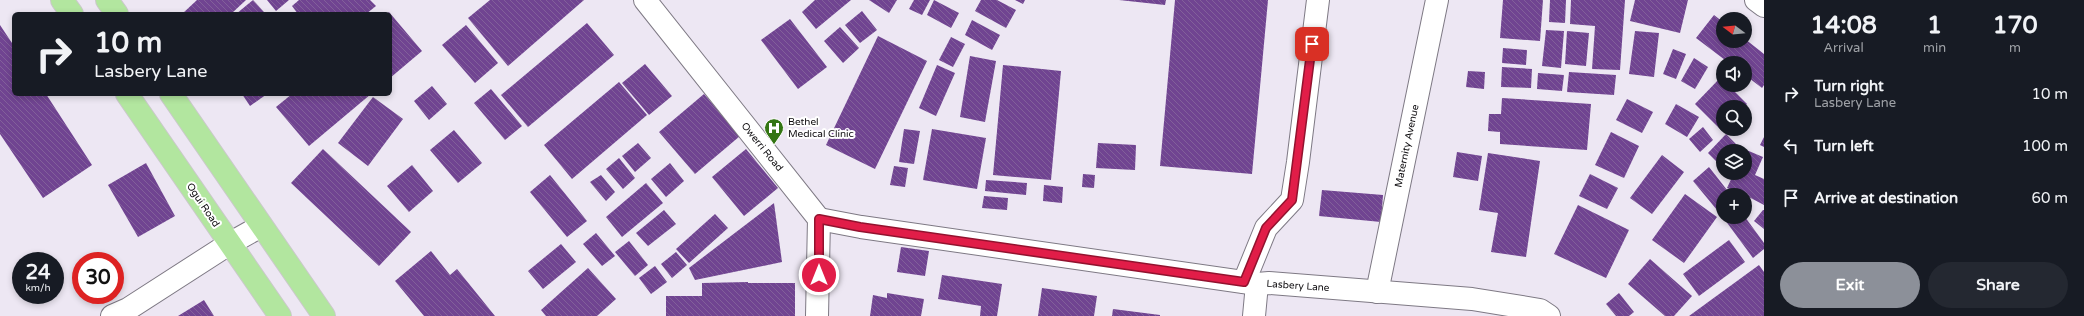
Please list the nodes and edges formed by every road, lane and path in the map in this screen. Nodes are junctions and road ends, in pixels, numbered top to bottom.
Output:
1 (62, 0) edge
2 (108, 0) edge
3 (645, 0) edge
4 (1318, 0) edge
5 (1437, 0) edge
6 (1756, 0) edge
7 (1764, 6) edge
8 (71, 12) edge
9 (116, 12) edge
10 (127, 96) edge
11 (172, 96) edge
12 (819, 219) junction
13 (261, 226) junction
14 (229, 244) junction
15 (1250, 283) junction
16 (1377, 292) junction
17 (1544, 313) edge
18 (124, 314) edge
19 (280, 316) edge
20 (324, 316) edge
21 (817, 316) edge
22 (1254, 316) edge

1 - 8 main road
2 - 9 main road
3 - 12 street, Owerri Road
4 - 15 street
5 - 16 street, Maternity Avenue
6 - 7 street
10 - 14 main road, Ogui Road
11 - 13 main road
12 - 15 street, Lasbery Lane
12 - 21 street
13 - 14 street
13 - 20 main road
14 - 18 street
14 - 19 main road, Ogui Road
15 - 16 street, Lasbery Lane
15 - 22 street
16 - 17 street, Lasbery Lane

